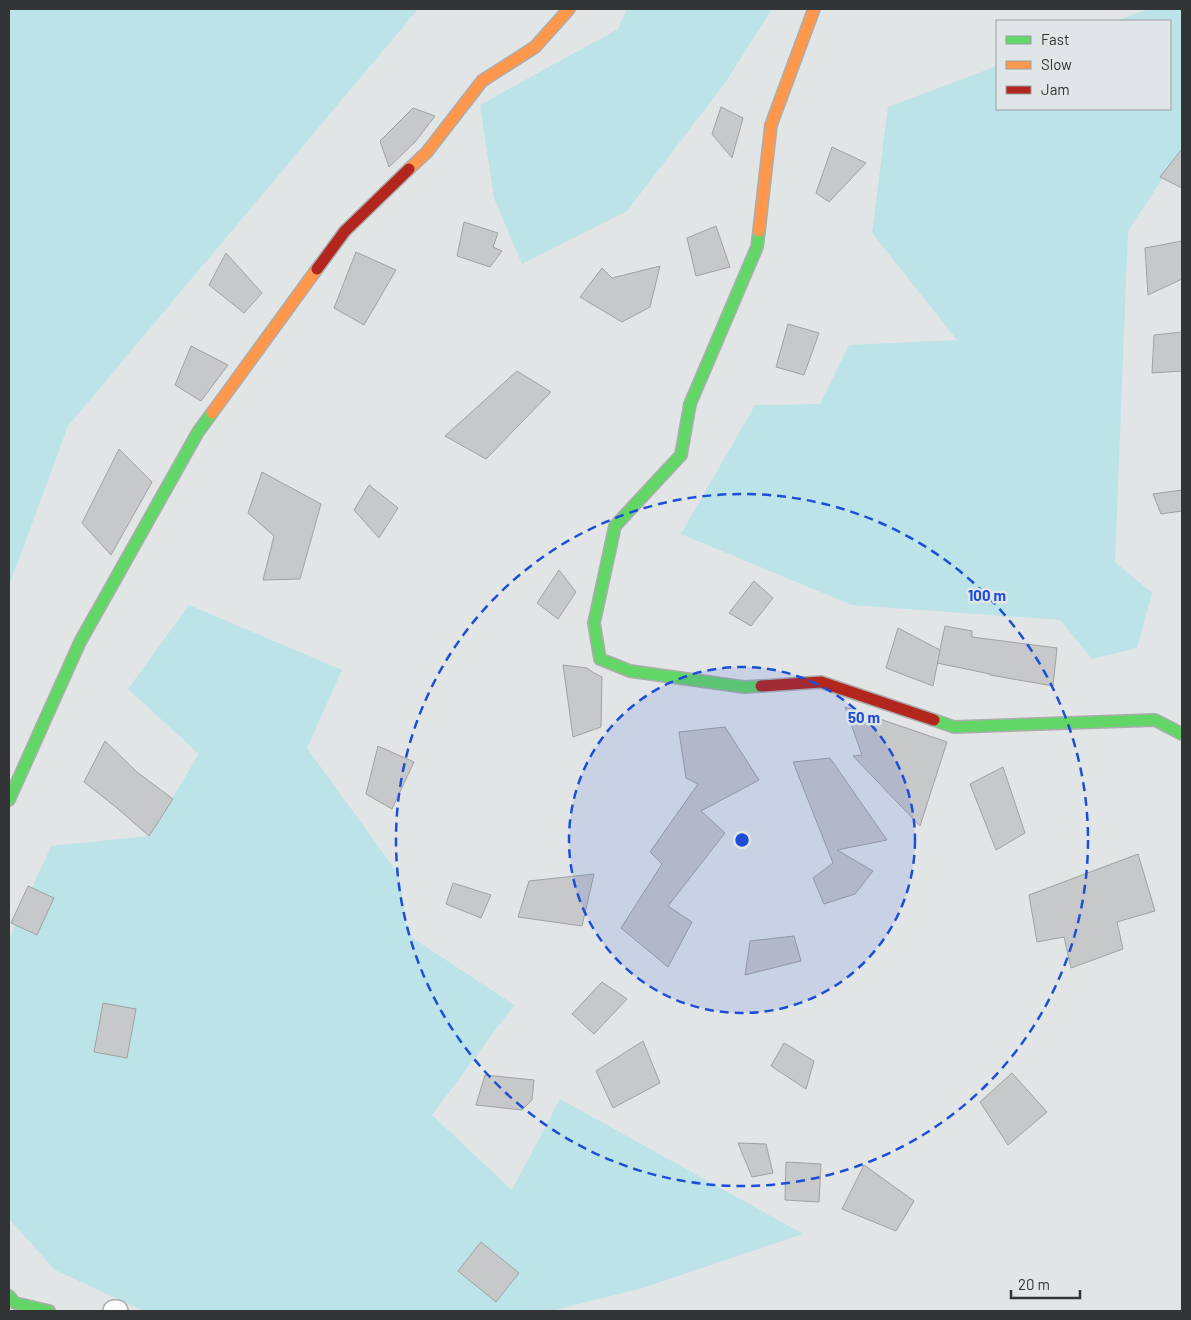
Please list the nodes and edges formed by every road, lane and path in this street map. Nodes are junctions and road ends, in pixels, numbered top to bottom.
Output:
1 (569, 9) edge
2 (814, 9) edge
3 (1182, 734) edge
4 (9, 800) edge
5 (9, 1296) edge
6 (49, 1311) edge

1 - 4 street
2 - 3 street
5 - 6 street

